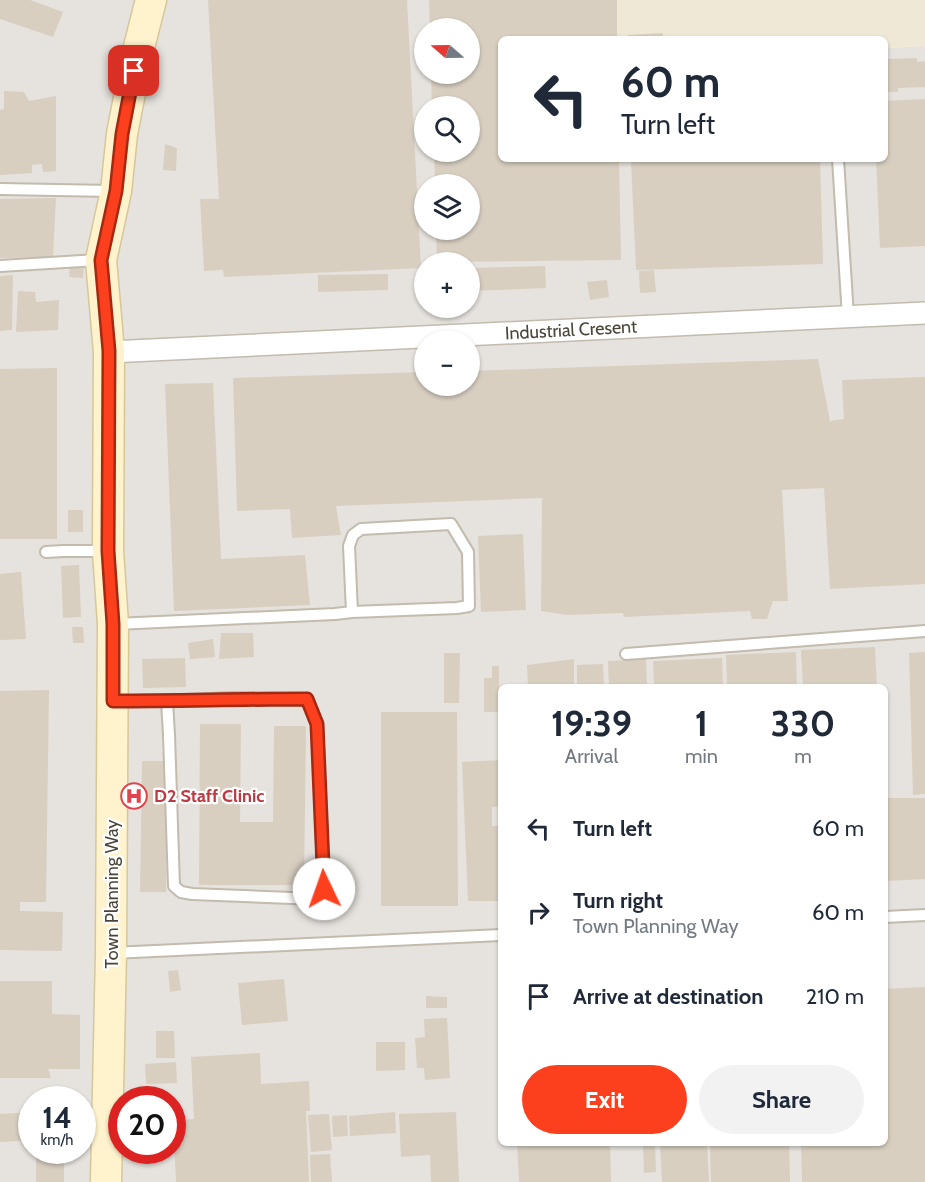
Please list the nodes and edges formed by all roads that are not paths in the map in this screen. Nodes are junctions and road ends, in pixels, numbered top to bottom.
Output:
1 (151, 0) edge
2 (838, 162) edge
3 (0, 189) edge
4 (116, 191) junction
5 (101, 260) junction
6 (0, 266) edge
7 (925, 313) edge
8 (848, 317) junction
9 (109, 351) junction
10 (108, 551) junction
11 (46, 552) dead end
12 (352, 612) junction
13 (113, 624) junction
14 (925, 631) edge
15 (626, 654) dead end
16 (113, 701) junction
17 (166, 701) junction
18 (925, 915) edge
19 (888, 917) edge
20 (498, 935) edge
21 (111, 953) junction
22 (106, 1182) edge

1 - 4 main road, Town Planning Way
2 - 8 lane
3 - 4 lane
4 - 5 main road, Town Planning Way
5 - 6 lane
5 - 9 main road, Town Planning Way
7 - 8 street, Industrial Cresent
8 - 9 street, Industrial Cresent
9 - 10 main road, Town Planning Way
10 - 11 lane
10 - 13 main road, Town Planning Way
12 - 12 lane
12 - 13 lane
13 - 16 main road, Town Planning Way
14 - 15 lane
16 - 17 lane
16 - 21 main road, Town Planning Way
17 - 17 lane
18 - 19 lane
20 - 21 lane
21 - 22 main road, Town Planning Way

